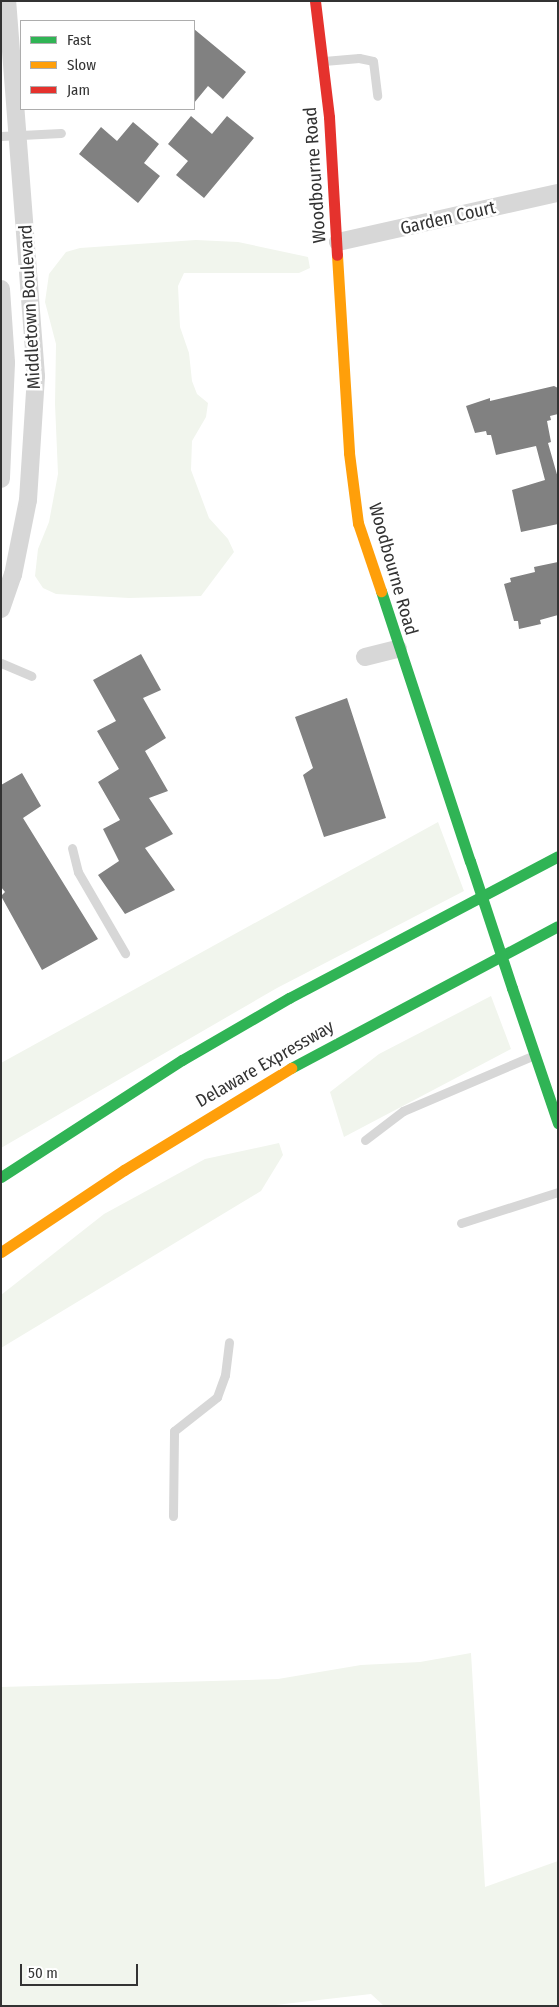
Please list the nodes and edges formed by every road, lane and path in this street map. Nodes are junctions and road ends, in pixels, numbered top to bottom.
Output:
1 (7, 1) edge
2 (315, 1) edge
3 (321, 62) junction
4 (377, 96) dead end
5 (61, 133) dead end
6 (10, 136) edge
7 (558, 193) edge
8 (338, 242) junction
9 (1, 289) edge
10 (4, 363) edge
11 (35, 368) junction
12 (1, 479) edge
13 (1, 610) edge
14 (398, 649) junction
15 (366, 657) dead end
16 (1, 663) edge
17 (31, 676) dead end
18 (72, 848) dead end
19 (558, 856) edge
20 (558, 926) edge
21 (124, 953) dead end
22 (535, 1055) junction
23 (558, 1123) edge
24 (365, 1140) dead end
25 (1, 1177) edge
26 (558, 1192) edge
27 (461, 1223) dead end
28 (1, 1252) edge
29 (228, 1342) dead end
30 (172, 1516) dead end

1 - 6 street, Middletown Boulevard
2 - 3 main road, Woodbourne Road
3 - 4 lane
3 - 8 main road, Woodbourne Road
5 - 6 lane
6 - 11 street, Middletown Boulevard
7 - 8 street, Garden Court
8 - 14 main road, Woodbourne Road
9 - 10 street, Middletown Boulevard
10 - 11 street
10 - 12 street, Middletown Boulevard
11 - 13 street, Middletown Boulevard
14 - 15 street
14 - 22 main road, Woodbourne Road, bridge
16 - 17 lane
18 - 21 lane
19 - 25 main road
20 - 28 main road, Delaware Expressway
22 - 23 main road, Woodbourne Road
22 - 24 lane
26 - 27 lane
29 - 30 lane

